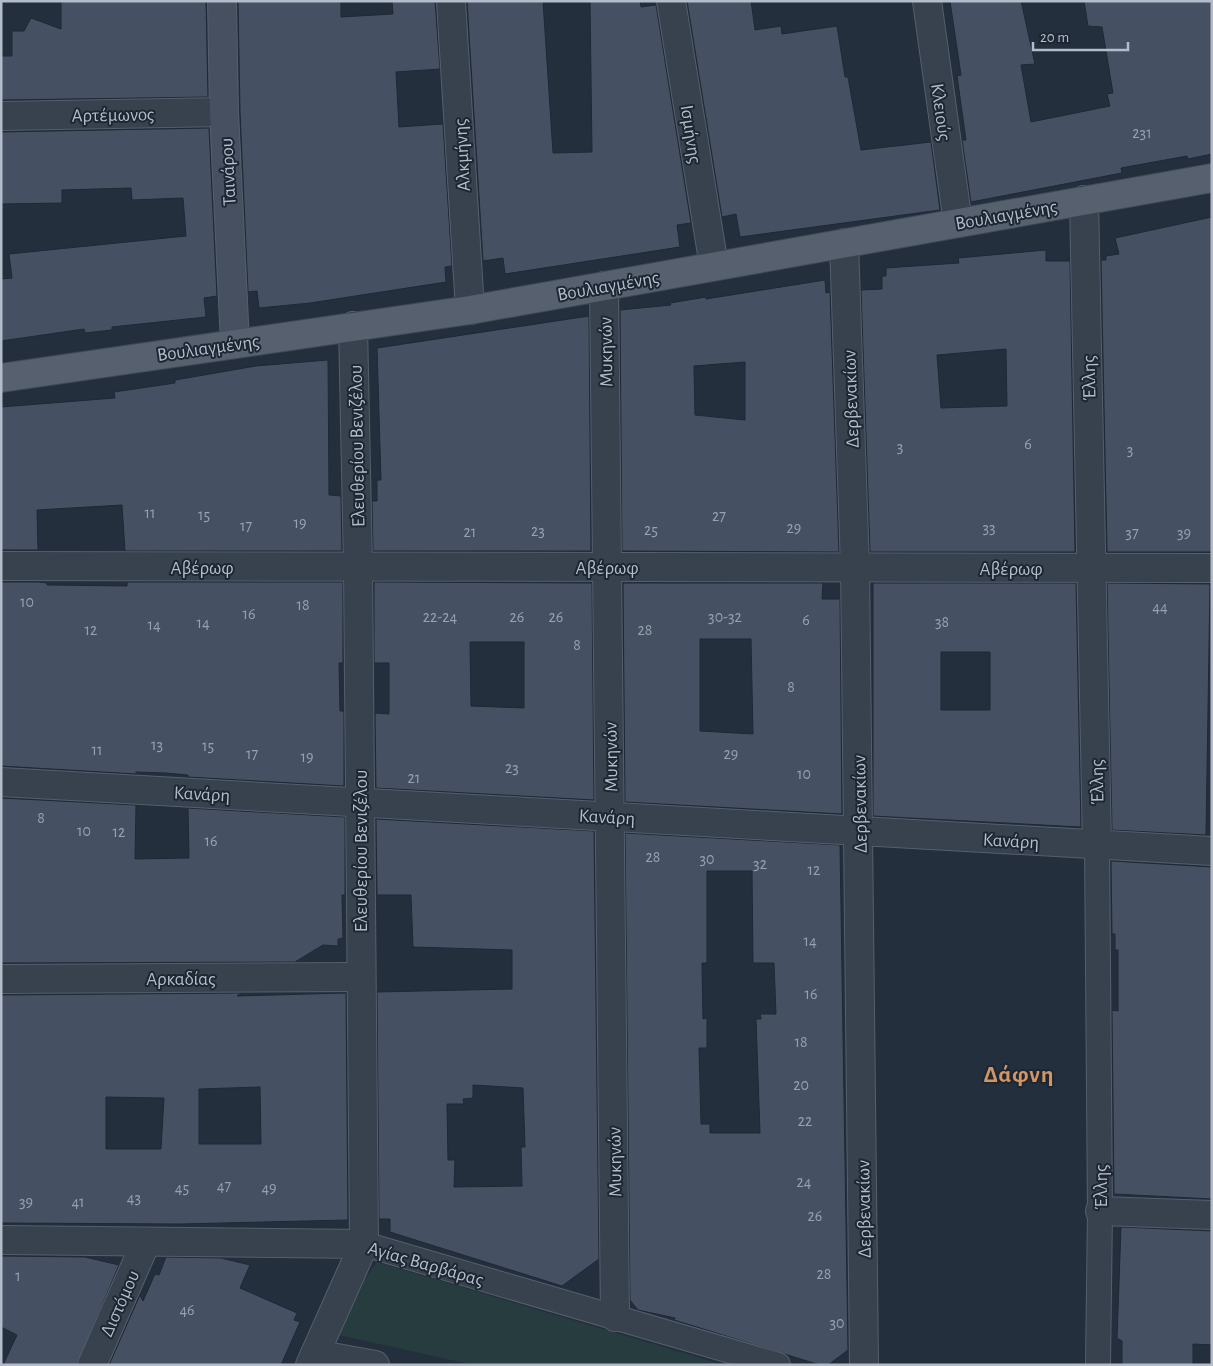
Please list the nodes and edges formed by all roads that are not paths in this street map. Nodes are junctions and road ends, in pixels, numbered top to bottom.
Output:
1 (222, 1) edge
2 (451, 1) edge
3 (671, 1) edge
4 (927, 1) edge
5 (224, 112) junction
6 (1, 116) edge
7 (1212, 178) edge
8 (1084, 200) junction
9 (958, 223) junction
10 (844, 243) junction
11 (714, 266) junction
12 (604, 286) junction
13 (470, 310) junction
14 (353, 326) junction
15 (235, 343) junction
16 (1, 378) edge
17 (1, 566) edge
18 (358, 567) junction
19 (607, 567) junction
20 (855, 567) junction
21 (1091, 568) junction
22 (1212, 568) edge
23 (1, 782) edge
24 (360, 802) junction
25 (610, 817) junction
26 (859, 831) junction
27 (1097, 845) junction
28 (1212, 852) edge
29 (361, 977) junction
30 (1, 979) edge
31 (1100, 1211) junction
32 (1212, 1215) edge
33 (1, 1240) edge
34 (146, 1242) junction
35 (364, 1244) junction
36 (615, 1317) junction
37 (313, 1359) edge
38 (92, 1365) edge
39 (375, 1365) edge
40 (778, 1365) edge
41 (864, 1365) edge
42 (1098, 1365) edge

1 - 5 main road, Ταινάρου
2 - 13 street, Αλκμήνης
3 - 11 street, Ισμήνης
4 - 9 street, Κλειούς
5 - 6 street, Αρτέμωνος
5 - 15 main road, Ταινάρου
7 - 8 main road, Βουλιαγμένης
8 - 9 main road, Βουλιαγμένης
8 - 21 street, Έλλης
9 - 10 main road, Βουλιαγμένης
10 - 11 main road, Βουλιαγμένης
10 - 20 street, Δερβενακίων
11 - 12 main road, Βουλιαγμένης
12 - 13 main road, Βουλιαγμένης
12 - 19 street, Μυκηνών
13 - 14 main road, Βουλιαγμένης
14 - 15 main road, Βουλιαγμένης
14 - 18 street, Ελευθερίου Βενιζέλου
15 - 16 main road, Βουλιαγμένης
17 - 18 street, Αβέρωφ
18 - 19 street, Αβέρωφ
18 - 24 street, Ελευθερίου Βενιζέλου
19 - 20 street, Αβέρωφ
19 - 25 street, Μυκηνών
20 - 21 street, Αβέρωφ
20 - 26 street, Δερβενακίων
21 - 22 street, Αβέρωφ
21 - 27 street, Έλλης
23 - 24 street, Κανάρη
24 - 25 street, Κανάρη
24 - 29 street, Ελευθερίου Βενιζέλου
25 - 26 street, Κανάρη
25 - 36 street, Μυκηνών
26 - 27 street, Κανάρη
26 - 41 street, Δερβενακίων
27 - 28 street, Κανάρη
27 - 31 street, Έλλης
29 - 30 street, Αρκαδίας
29 - 35 street, Ελευθερίου Βενιζέλου
31 - 32 street
31 - 42 street, Έλλης
33 - 34 street, Αγίας Βαρβάρας
34 - 35 street, Αγίας Βαρβάρας
34 - 38 street, Διστόμου
35 - 36 street, Αγίας Βαρβάρας
35 - 37 street, Ελευθερίου Βενιζέλου
36 - 40 street, Αγίας Βαρβάρας
37 - 39 street

